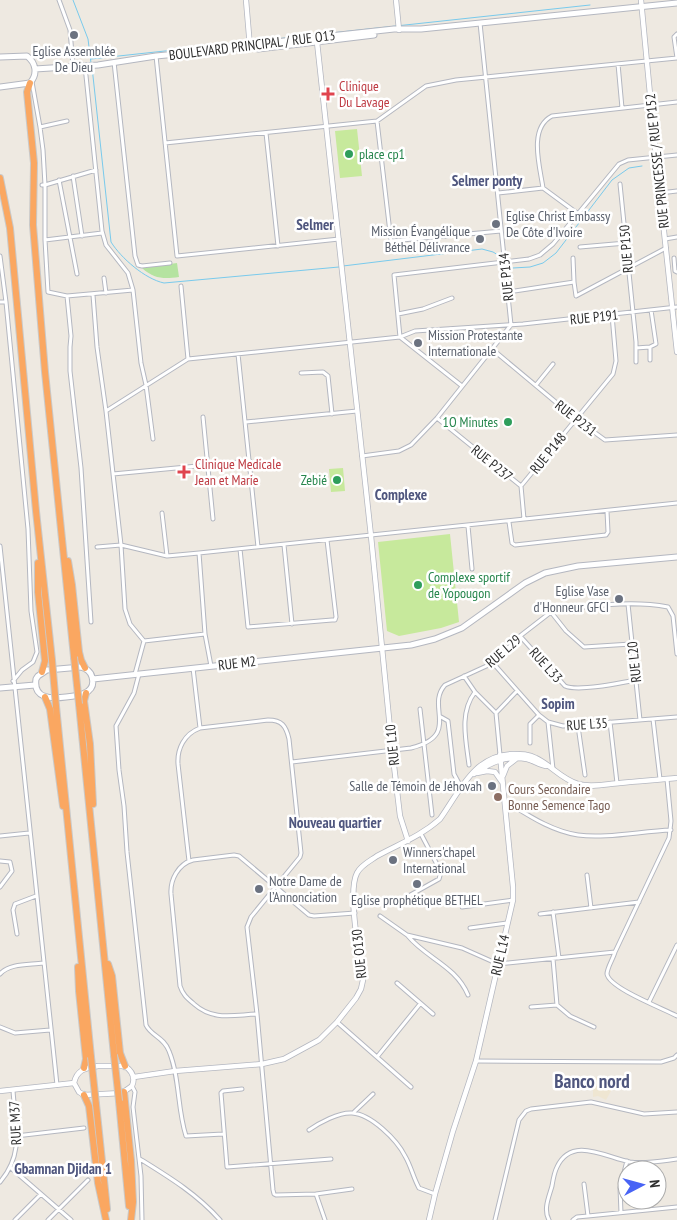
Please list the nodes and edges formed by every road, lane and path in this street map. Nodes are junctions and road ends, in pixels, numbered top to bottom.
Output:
1 (59, 0) edge
2 (246, 0) edge
3 (396, 0) edge
4 (641, 0) edge
5 (677, 3) edge
6 (642, 7) junction
7 (480, 23) junction
8 (399, 30) junction
9 (677, 34) edge
10 (318, 42) junction
11 (250, 47) junction
12 (156, 56) junction
13 (0, 57) edge
14 (677, 58) edge
15 (646, 61) junction
16 (114, 62) junction
17 (618, 64) junction
18 (86, 65) junction
19 (76, 66) junction
20 (35, 69) junction
21 (485, 78) junction
22 (31, 82) junction
23 (0, 87) edge
24 (677, 102) edge
25 (650, 104) junction
26 (622, 108) junction
27 (377, 120) junction
28 (68, 121) dead end
29 (326, 126) junction
30 (40, 127) junction
31 (266, 133) junction
32 (166, 143) junction
33 (677, 155) edge
34 (656, 157) junction
35 (96, 170) junction
36 (73, 176) junction
37 (0, 178) edge
38 (59, 180) junction
39 (620, 184) dead end
40 (43, 185) junction
41 (543, 188) junction
42 (677, 191) edge
43 (498, 193) junction
44 (660, 193) junction
45 (577, 213) junction
46 (501, 230) junction
47 (102, 233) junction
48 (82, 236) junction
49 (70, 237) junction
50 (677, 237) edge
51 (339, 238) junction
52 (665, 239) junction
53 (45, 240) junction
54 (626, 243) junction
55 (278, 246) junction
56 (580, 247) dead end
57 (666, 248) junction
58 (0, 256) edge
59 (573, 258) dead end
60 (674, 258) dead end
61 (505, 262) junction
62 (170, 263) dead end
63 (628, 268) junction
64 (677, 272) edge
65 (77, 274) dead end
66 (104, 278) dead end
67 (574, 282) junction
68 (181, 286) dead end
69 (134, 290) junction
70 (508, 292) junction
71 (106, 293) junction
72 (93, 295) junction
73 (68, 296) junction
74 (452, 298) dead end
75 (0, 302) edge
76 (6, 302) junction
77 (674, 307) edge
78 (651, 310) junction
79 (632, 313) junction
80 (398, 314) junction
81 (612, 315) junction
82 (511, 325) junction
83 (400, 337) junction
84 (350, 343) junction
85 (650, 347) junction
86 (636, 348) junction
87 (492, 349) junction
88 (677, 352) edge
89 (238, 354) junction
90 (188, 359) junction
91 (650, 360) dead end
92 (636, 362) dead end
93 (553, 364) dead end
94 (301, 373) dead end
95 (146, 384) junction
96 (536, 385) junction
97 (462, 386) junction
98 (106, 411) junction
99 (357, 411) junction
100 (332, 414) junction
101 (203, 417) dead end
102 (437, 418) junction
103 (576, 419) junction
104 (246, 422) junction
105 (677, 435) edge
106 (153, 439) dead end
107 (362, 456) junction
108 (250, 460) junction
109 (208, 464) junction
110 (113, 474) junction
111 (521, 486) junction
112 (677, 503) edge
113 (36, 511) junction
114 (59, 511) junction
115 (606, 511) junction
116 (162, 513) dead end
117 (213, 519) dead end
118 (524, 519) junction
119 (508, 522) junction
120 (468, 526) junction
121 (371, 536) junction
122 (327, 540) junction
123 (121, 545) junction
124 (284, 545) junction
125 (0, 546) edge
126 (97, 547) dead end
127 (258, 547) junction
128 (240, 549) junction
129 (199, 553) junction
130 (167, 556) junction
131 (677, 557) edge
132 (472, 569) dead end
133 (628, 603) junction
134 (551, 612) junction
135 (91, 622) dead end
136 (292, 624) junction
137 (206, 634) junction
138 (520, 636) junction
139 (144, 641) junction
140 (631, 644) junction
141 (382, 648) junction
142 (677, 654) edge
143 (493, 663) junction
144 (210, 666) junction
145 (85, 668) junction
146 (193, 668) junction
147 (42, 672) junction
148 (137, 674) junction
149 (464, 676) junction
150 (93, 679) junction
151 (636, 680) junction
152 (13, 681) junction
153 (35, 685) junction
154 (14, 687) junction
155 (0, 688) edge
156 (517, 691) junction
157 (475, 692) junction
158 (86, 693) junction
159 (45, 697) junction
160 (420, 709) dead end
161 (496, 713) junction
162 (539, 715) junction
163 (440, 717) junction
164 (677, 717) edge
165 (654, 719) junction
166 (640, 720) junction
167 (548, 722) junction
168 (610, 722) junction
169 (578, 726) junction
170 (200, 728) junction
171 (530, 743) dead end
172 (424, 745) junction
173 (392, 750) junction
174 (500, 757) junction
175 (517, 758) junction
176 (292, 762) junction
177 (468, 765) dead end
178 (548, 766) junction
179 (553, 771) junction
180 (474, 774) junction
181 (585, 775) dead end
182 (469, 777) junction
183 (677, 778) edge
184 (660, 779) junction
185 (667, 779) junction
186 (503, 780) junction
187 (617, 783) junction
188 (462, 788) junction
189 (504, 788) junction
190 (505, 801) junction
191 (432, 815) dead end
192 (670, 830) junction
193 (29, 833) junction
194 (421, 834) junction
195 (0, 836) edge
196 (408, 841) junction
197 (95, 853) junction
198 (71, 854) junction
199 (0, 861) edge
200 (189, 861) junction
201 (587, 875) dead end
202 (275, 886) junction
203 (0, 887) edge
204 (36, 896) junction
205 (405, 898) dead end
206 (512, 900) junction
207 (640, 902) junction
208 (462, 907) dead end
209 (592, 908) junction
210 (553, 912) junction
211 (354, 914) junction
212 (540, 914) dead end
213 (380, 916) dead end
214 (507, 923) junction
215 (470, 928) dead end
216 (17, 934) dead end
217 (407, 935) junction
218 (78, 936) junction
219 (677, 945) edge
220 (104, 951) junction
221 (615, 952) junction
222 (559, 958) junction
223 (553, 959) junction
224 (43, 963) junction
225 (498, 964) junction
226 (0, 974) edge
227 (397, 983) dead end
228 (468, 995) dead end
229 (649, 1002) junction
230 (420, 1004) junction
231 (557, 1005) junction
232 (531, 1007) dead end
233 (257, 1014) junction
234 (433, 1014) dead end
235 (677, 1016) edge
236 (337, 1022) junction
237 (0, 1027) edge
238 (594, 1027) dead end
239 (50, 1030) junction
240 (677, 1055) edge
241 (378, 1057) junction
242 (476, 1061) junction
243 (262, 1064) junction
244 (125, 1066) junction
245 (84, 1068) junction
246 (175, 1072) junction
247 (134, 1077) junction
248 (74, 1083) junction
249 (56, 1085) junction
250 (132, 1086) junction
251 (411, 1087) dead end
252 (242, 1089) dead end
253 (13, 1090) junction
254 (0, 1091) edge
255 (124, 1092) junction
256 (374, 1094) dead end
257 (84, 1095) junction
258 (677, 1112) edge
259 (352, 1113) junction
260 (84, 1128) dead end
261 (310, 1130) dead end
262 (223, 1134) junction
263 (16, 1136) junction
264 (140, 1159) junction
265 (332, 1159) dead end
266 (623, 1160) edge
267 (271, 1164) junction
268 (11, 1168) junction
269 (88, 1180) dead end
270 (0, 1182) edge
271 (584, 1184) dead end
272 (352, 1189) dead end
273 (41, 1194) junction
274 (316, 1194) junction
275 (435, 1194) junction
276 (677, 1207) edge
277 (60, 1209) junction
278 (621, 1210) edge
279 (621, 1213) junction
280 (588, 1216) junction
281 (15, 1220) edge
282 (48, 1220) edge
283 (71, 1220) edge
284 (107, 1220) edge
285 (131, 1220) edge
286 (142, 1220) edge
287 (220, 1220) edge
288 (325, 1220) edge
289 (430, 1220) edge
290 (495, 1220) edge
291 (549, 1220) edge
292 (573, 1220) edge

1 - 19 street
2 - 11 street
3 - 8 street
4 - 6 street, RUE PRINCESSE / RUE P152
5 - 6 main road, BOULEVARD PRINCIPAL / RUE O13
6 - 7 main road, BOULEVARD PRINCIPAL / RUE O13
6 - 15 street, RUE PRINCESSE / RUE P152
7 - 8 main road, BOULEVARD PRINCIPAL / RUE O13
7 - 21 street, RUE P134
8 - 10 main road, BOULEVARD PRINCIPAL / RUE O13
8 - 11 main road, BOULEVARD PRINCIPAL / RUE O13
9 - 14 street
10 - 11 main road, BOULEVARD PRINCIPAL / RUE O13
10 - 29 street
11 - 12 main road, BOULEVARD PRINCIPAL / RUE O13
12 - 16 main road, BOULEVARD PRINCIPAL / RUE O13
12 - 32 street
13 - 20 main road
14 - 15 street
15 - 17 street
15 - 25 street, RUE PRINCESSE / RUE P152
16 - 18 main road, BOULEVARD PRINCIPAL / RUE O13
16 - 62 street
17 - 21 street
17 - 26 street
18 - 19 main road, BOULEVARD PRINCIPAL / RUE O13
18 - 35 street
19 - 20 main road, BOULEVARD PRINCIPAL / RUE O13
20 - 22 main road
21 - 27 street
21 - 43 street, RUE P134
22 - 23 main road
22 - 30 street
22 - 114 highway
24 - 25 street
25 - 26 street
25 - 34 street, RUE PRINCESSE / RUE P152
26 - 41 street
27 - 29 street
27 - 46 street
28 - 30 street
29 - 31 street
29 - 51 street
30 - 40 street
31 - 32 street
31 - 55 street
32 - 55 street
33 - 34 street
34 - 44 street, RUE PRINCESSE / RUE P152
34 - 45 street
35 - 36 street
35 - 47 street
36 - 38 street
36 - 48 street
37 - 113 highway
38 - 40 street
38 - 49 street
39 - 54 street, RUE P150
40 - 53 street
41 - 43 street
41 - 45 street
42 - 44 street
43 - 46 street, RUE P134
44 - 52 street, RUE PRINCESSE / RUE P152
45 - 61 street
46 - 61 street, RUE P134
47 - 48 street
47 - 69 street
48 - 49 street
49 - 53 street
49 - 65 street
50 - 52 street
51 - 55 street
51 - 84 street
52 - 57 street, RUE PRINCESSE / RUE P152
53 - 73 street
54 - 56 street
54 - 63 street, RUE P150
57 - 63 street
57 - 77 street, RUE PRINCESSE / RUE P152
58 - 76 street
59 - 67 street
60 - 64 street
61 - 70 street, RUE P134
61 - 80 street
63 - 67 street
63 - 79 street, RUE P150
66 - 71 street
67 - 70 street
68 - 90 street
69 - 71 street
69 - 95 street
70 - 82 street, RUE P134
71 - 72 street
72 - 73 street
72 - 98 street
73 - 135 street
74 - 80 street
75 - 76 street
76 - 152 street
77 - 78 street, RUE P191
77 - 88 street, RUE PRINCESSE / RUE P152
78 - 79 street, RUE P191
78 - 85 street
79 - 81 street, RUE P191
79 - 86 street, RUE P150
80 - 83 street
81 - 82 street, RUE P191
81 - 103 street, RUE P148
82 - 83 street, RUE P191
82 - 87 street
83 - 84 street, RUE P191
83 - 97 street
84 - 89 street, RUE P191
84 - 99 street
85 - 86 street
85 - 91 street
86 - 92 street, RUE P150
87 - 96 street, RUE P231
87 - 97 street
89 - 90 street, RUE P191
89 - 104 street
90 - 95 street
93 - 96 street
94 - 100 street
95 - 98 street
95 - 106 street
96 - 103 street, RUE P231
97 - 102 street
98 - 110 street
99 - 100 street
99 - 107 street
100 - 104 street
101 - 109 street
102 - 107 street
102 - 111 street, RUE P237
103 - 105 street, RUE P231
103 - 111 street, RUE P148
104 - 108 street
107 - 121 street
108 - 109 street
108 - 127 street
109 - 110 street
109 - 117 street
110 - 123 street
111 - 118 street, RUE P237
112 - 115 street
113 - 147 highway
113 - 198 highway, bridge
114 - 145 highway
114 - 197 highway, bridge
115 - 118 street
115 - 119 street
116 - 130 street
118 - 119 street
119 - 120 street
120 - 121 street
120 - 132 street
121 - 122 street
121 - 141 street
122 - 124 street
122 - 136 street
123 - 126 street
123 - 130 street
123 - 139 street
124 - 127 street
124 - 136 street
125 - 152 street
127 - 128 street
128 - 129 street
128 - 136 street
129 - 130 street
129 - 137 street
131 - 141 main road, RUE M2
133 - 134 street, RUE L29
133 - 140 street, RUE L20
133 - 142 street, RUE L29
134 - 138 street, RUE L29
134 - 140 street
137 - 139 street
137 - 144 street
138 - 143 street, RUE L29
138 - 151 street, RUE L33
139 - 148 street
140 - 151 street, RUE L20
141 - 144 main road, RUE M2
141 - 173 street, RUE L10
143 - 149 street, RUE L29
143 - 156 street, RUE L35
144 - 146 main road, RUE M2
145 - 147 main road
145 - 150 main road
146 - 148 main road, RUE M2
146 - 170 street
147 - 153 main road
148 - 150 main road, RUE M2
148 - 246 street
149 - 157 street
149 - 163 street, RUE L29
150 - 158 main road
151 - 166 street, RUE L20
152 - 154 street
153 - 154 main road
153 - 159 main road
154 - 155 main road
154 - 193 street
156 - 161 street
156 - 162 street, RUE L35
157 - 161 street
157 - 177 street
158 - 159 main road
158 - 197 highway
159 - 198 highway
160 - 172 street
161 - 174 street, RUE L14
162 - 167 street, RUE L35
162 - 171 street
163 - 172 street, RUE L29
163 - 188 street
164 - 165 street, RUE L35
165 - 166 street, RUE L35
165 - 184 street
166 - 168 street, RUE L35
167 - 169 street, RUE L35
167 - 179 street
168 - 169 street, RUE L35
168 - 187 street
169 - 181 street
170 - 176 street
170 - 200 street
172 - 173 street
172 - 191 street
173 - 176 street
173 - 196 street, RUE L10
174 - 175 street, RUE O130
174 - 178 street, RUE O130
174 - 180 street, RUE O130
174 - 182 street, RUE O130
174 - 186 street, RUE L14
175 - 178 street, RUE O130
175 - 186 street
176 - 202 street
178 - 179 street, RUE O130
179 - 187 street, RUE O130
180 - 182 street, RUE O130
180 - 189 street
182 - 188 street, RUE O130
183 - 185 street, RUE O130
184 - 185 street, RUE O130
184 - 187 street, RUE O130
185 - 192 street
186 - 189 street, RUE L14
188 - 194 street, RUE O130
189 - 190 street, RUE L14
190 - 192 street
190 - 206 street, RUE L14
192 - 207 street
193 - 195 street
193 - 204 street
194 - 196 street, RUE O130
194 - 205 street
196 - 211 street, RUE O130
197 - 220 highway
198 - 218 highway
199 - 203 street
200 - 202 street
200 - 233 street
201 - 209 street
202 - 211 street
202 - 233 street
204 - 216 street
204 - 224 street
206 - 208 street
206 - 214 street, RUE L14
207 - 209 street
207 - 221 street
209 - 210 street
210 - 212 street
210 - 222 street
211 - 236 street, RUE O130
213 - 217 street
214 - 215 street
214 - 225 street, RUE L14
217 - 225 street
217 - 228 street
218 - 245 highway
218 - 284 highway, bridge
219 - 229 street
220 - 244 highway
220 - 285 highway, bridge
221 - 222 street
221 - 229 street
222 - 223 street
223 - 225 street
223 - 231 street
224 - 226 street
224 - 239 street
225 - 242 street, RUE L14
227 - 230 street
229 - 235 street
230 - 234 street
230 - 241 street
231 - 232 street
231 - 238 street
233 - 243 street
236 - 241 street
236 - 243 street, RUE O130
237 - 239 street
239 - 249 street
240 - 242 street
241 - 251 street
242 - 275 street, RUE L14
243 - 246 street, RUE O130
243 - 267 street
244 - 245 street
244 - 247 street
245 - 248 street
246 - 247 street, RUE O130
246 - 262 street
247 - 250 street
248 - 249 street
248 - 257 street
249 - 253 street
250 - 255 street
250 - 264 street
252 - 262 street
253 - 254 street
253 - 263 street, RUE M37
255 - 257 street
255 - 285 highway
256 - 259 street
257 - 284 highway
258 - 290 street
259 - 261 street
259 - 275 street
260 - 263 street
262 - 267 street
263 - 268 street, RUE M37
264 - 286 street
264 - 287 street
265 - 267 street
266 - 291 street
267 - 274 street
268 - 270 street, RUE M37
268 - 273 street
269 - 277 street
271 - 280 street
272 - 274 street
273 - 277 street
273 - 281 street
274 - 288 street
275 - 289 street, RUE L14
276 - 279 street
277 - 282 street
277 - 283 street
278 - 279 street
279 - 280 street
280 - 292 street

